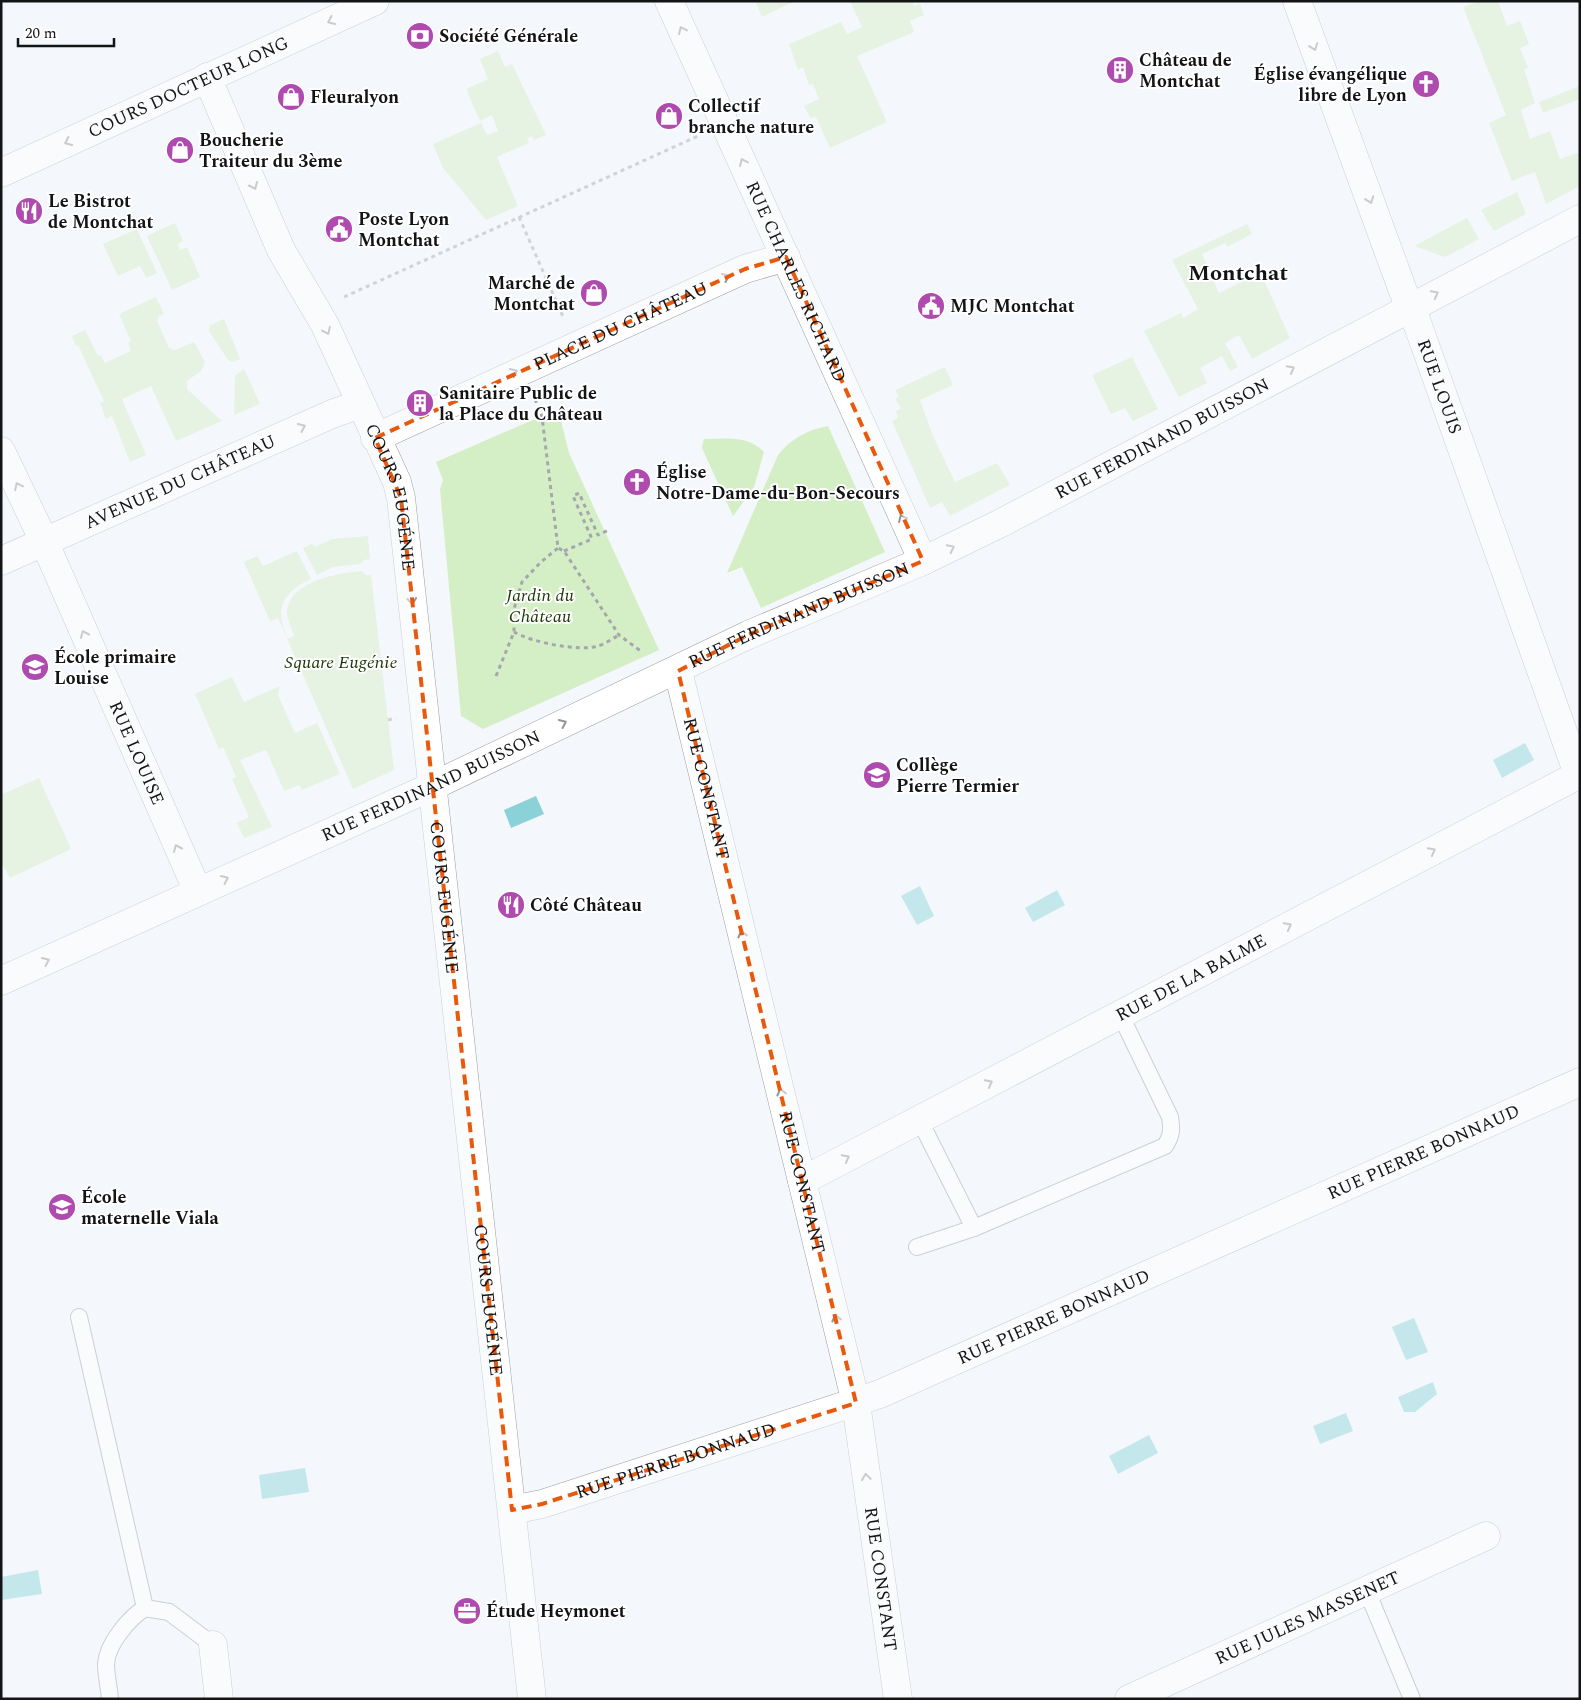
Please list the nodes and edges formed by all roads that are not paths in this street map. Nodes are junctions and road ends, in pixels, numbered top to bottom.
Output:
1 (375, 1) edge
2 (669, 1) edge
3 (1297, 1) edge
4 (207, 77) junction
5 (1, 173) edge
6 (1580, 219) edge
7 (786, 257) junction
8 (1410, 306) junction
9 (360, 404) junction
10 (375, 438) junction
11 (1, 451) edge
12 (44, 541) junction
13 (1, 560) edge
14 (923, 562) junction
15 (678, 671) junction
16 (1579, 774) edge
17 (433, 786) junction
18 (198, 892) junction
19 (1, 981) edge
20 (1120, 1014) junction
21 (1580, 1082) edge
22 (919, 1119) junction
23 (802, 1181) junction
24 (974, 1228) junction
25 (917, 1248) dead end
26 (79, 1317) dead end
27 (856, 1403) junction
28 (512, 1510) junction
29 (1486, 1536) dead end
30 (1367, 1591) junction
31 (145, 1608) junction
32 (213, 1645) joint
33 (110, 1699) edge
34 (219, 1699) edge
35 (532, 1699) edge
36 (898, 1699) edge
37 (1128, 1699) edge
38 (1412, 1699) edge

1 -> 4 street, COURS DOCTEUR LONG
7 -> 2 street, RUE CHARLES RICHARD
3 -> 8 street, RUE LOUIS
4 -> 5 street, COURS DOCTEUR LONG
4 -> 9 street, COURS EUGÉNIE
8 -> 6 street, RUE FERDINAND BUISSON
10 -> 7 street, PLACE DU CHÂTEAU
14 -> 7 street, RUE CHARLES RICHARD
14 -> 8 street, RUE FERDINAND BUISSON
8 - 16 street, RUE LOUIS
9 - 10 street, COURS EUGÉNIE
12 -> 9 street, AVENUE DU CHÂTEAU
10 -> 17 street, COURS EUGÉNIE
12 -> 11 street, RUE LOUISE
12 - 13 street, AVENUE DU CHÂTEAU
18 -> 12 street, RUE LOUISE
14 - 15 street, RUE FERDINAND BUISSON
17 -> 15 street, RUE FERDINAND BUISSON
23 -> 15 street, RUE CONSTANT
20 -> 16 street, RUE DE LA BALME
18 -> 17 street, RUE FERDINAND BUISSON
17 - 28 street, COURS EUGÉNIE
19 -> 18 street, RUE FERDINAND BUISSON
22 -> 20 street, RUE DE LA BALME
20 - 24 lane
21 - 27 street, RUE PIERRE BONNAUD
23 -> 22 street, RUE DE LA BALME
22 - 24 lane
27 -> 23 street, RUE CONSTANT
24 - 25 lane
26 - 31 lane
27 - 28 street, RUE PIERRE BONNAUD
36 -> 27 street, RUE CONSTANT
28 - 35 street, COURS EUGÉNIE
29 - 30 street, RUE JULES MASSENET
30 - 37 street, RUE JULES MASSENET
30 - 38 lane
31 - 32 lane
31 - 33 lane
32 - 34 street

